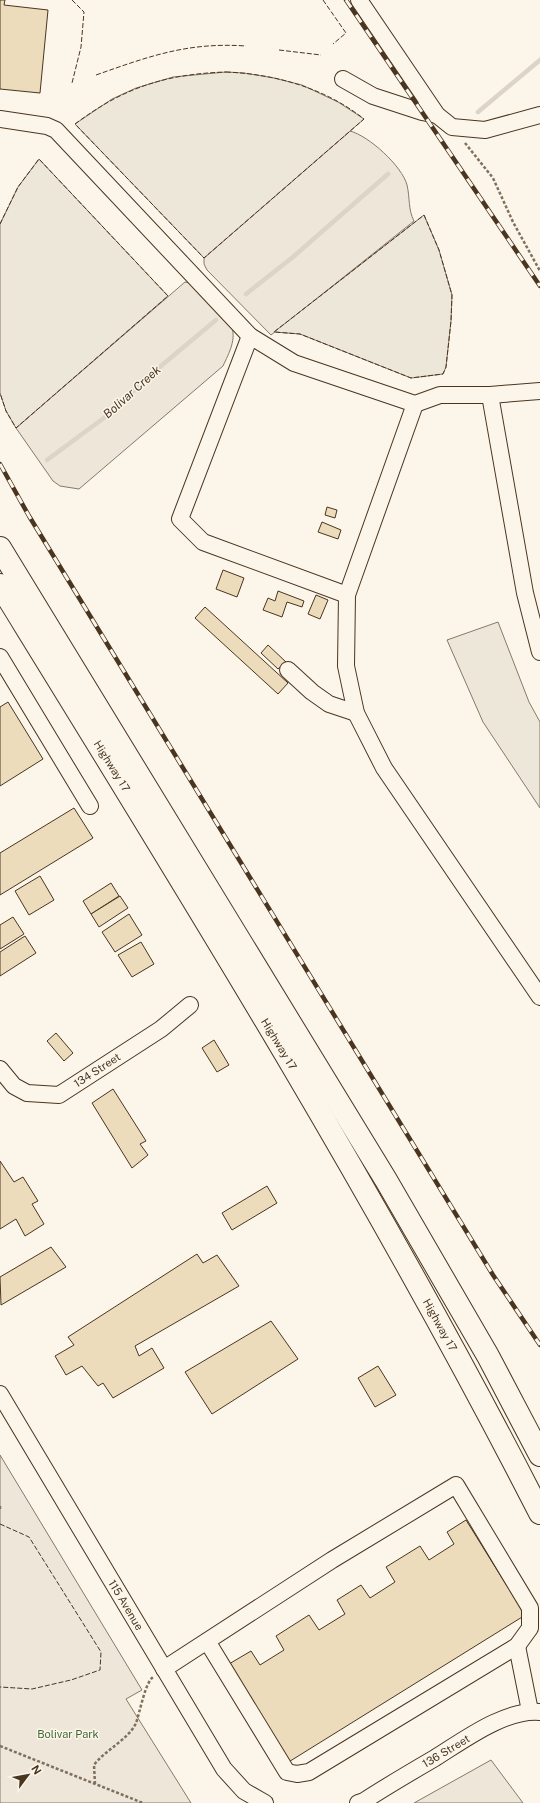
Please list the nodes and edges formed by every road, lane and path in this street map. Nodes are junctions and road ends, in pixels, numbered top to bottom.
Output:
1 (359, 0) edge
2 (343, 79) dead end
3 (436, 115) junction
4 (540, 115) edge
5 (0, 119) edge
6 (452, 127) junction
7 (540, 271) edge
8 (250, 336) junction
9 (540, 391) edge
10 (490, 395) junction
11 (415, 404) junction
12 (0, 548) edge
13 (0, 585) edge
14 (347, 595) junction
15 (540, 652) edge
16 (0, 657) edge
17 (288, 670) dead end
18 (356, 713) junction
19 (90, 806) dead end
20 (540, 997) edge
21 (190, 1005) dead end
22 (0, 1069) edge
23 (0, 1394) edge
24 (540, 1455) edge
25 (0, 1506) edge
26 (0, 1509) edge
27 (540, 1513) edge
28 (207, 1641) junction
29 (517, 1646) junction
30 (164, 1669) junction
31 (535, 1712) edge
32 (0, 1746) edge
33 (95, 1784) junction
34 (143, 1803) edge
35 (265, 1803) edge
36 (358, 1803) edge

1 - 3 street
2 - 3 street
3 - 6 street
4 - 6 street
5 - 8 street
6 - 7 path
8 - 11 street
8 - 14 street
9 - 10 street
10 - 11 street
10 - 15 street
11 - 14 street
12 - 24 highway, Highway 17
13 - 27 highway, Highway 17
14 - 18 street
16 - 19 street
17 - 18 street
18 - 20 street
21 - 22 street, 134 Street
23 - 30 street, 115 Avenue
25 - 26 path
28 - 29 street
28 - 29 street
28 - 30 street
29 - 31 street
30 - 33 path
30 - 35 street, 115 Avenue
31 - 36 street, 136 Street
32 - 33 path
33 - 34 path

